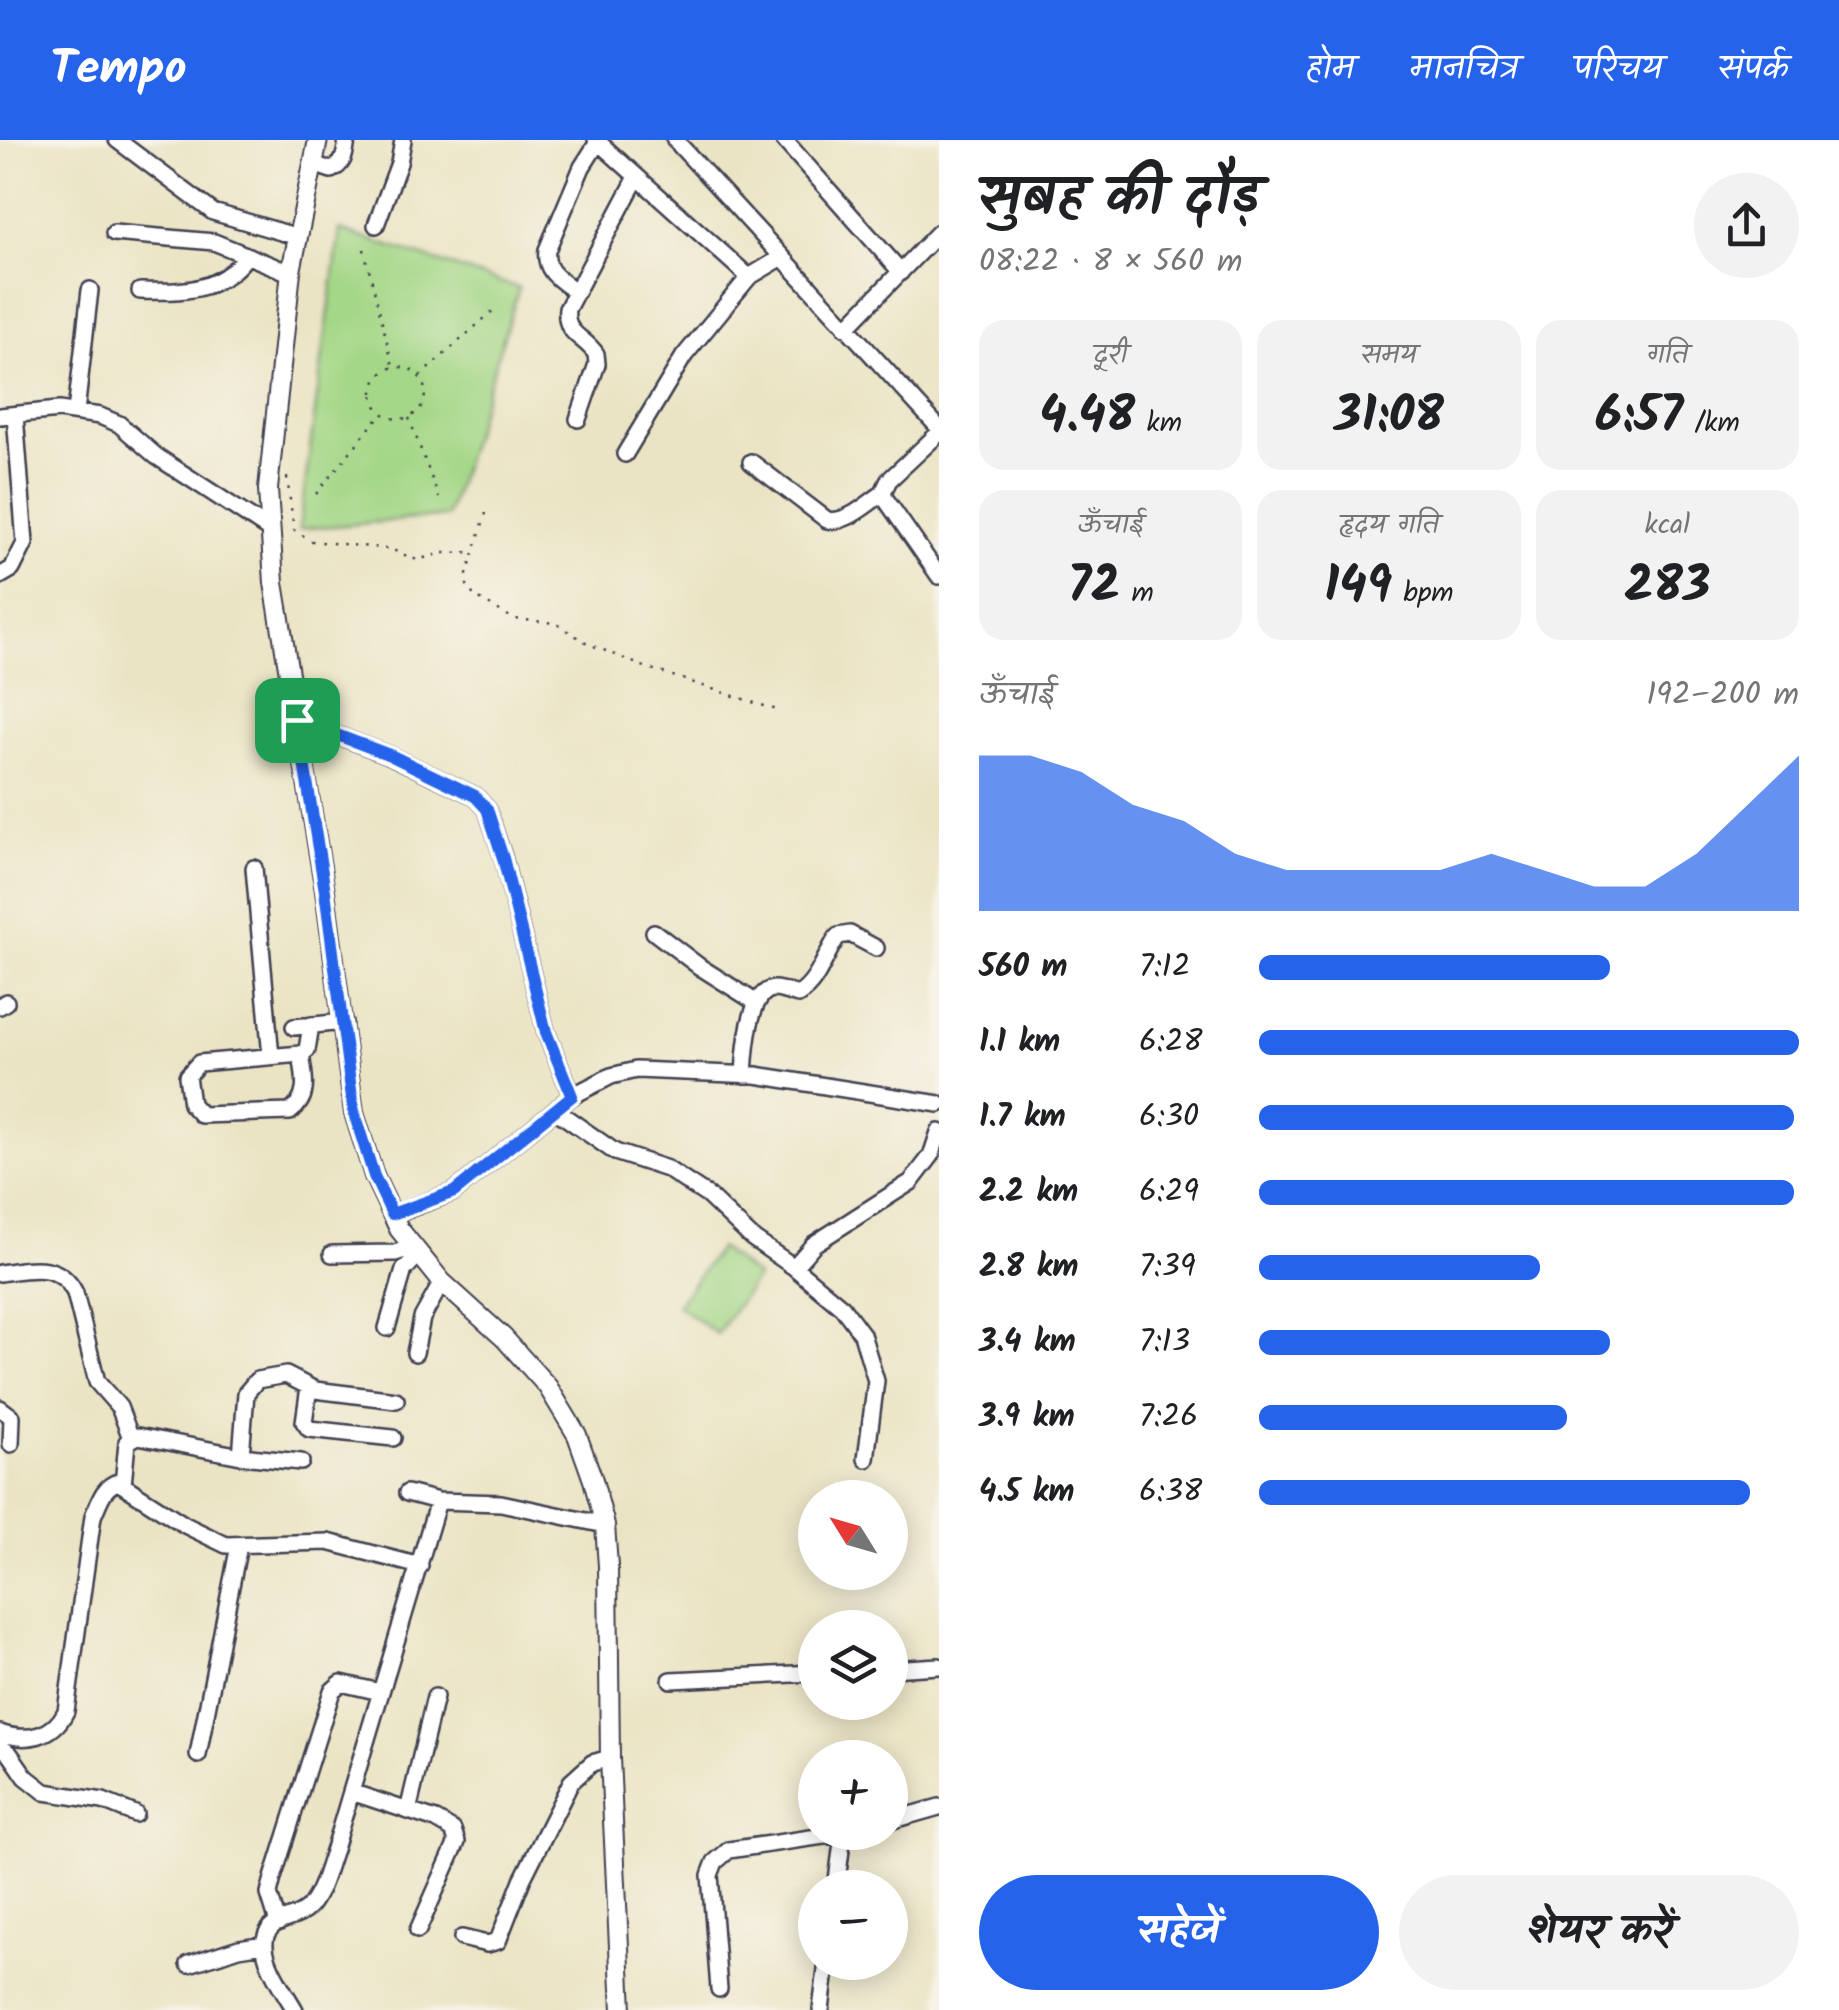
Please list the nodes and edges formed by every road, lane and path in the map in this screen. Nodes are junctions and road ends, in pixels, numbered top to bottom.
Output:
1 (117, 140) edge
2 (318, 140) edge
3 (347, 140) edge
4 (403, 140) edge
5 (675, 140) edge
6 (784, 140) edge
7 (597, 141) edge
8 (314, 164) junction
9 (637, 177) junction
10 (376, 225) dead end
11 (939, 232) edge
12 (114, 233) dead end
13 (298, 237) junction
14 (364, 249) dead end
15 (246, 257) junction
16 (780, 258) junction
17 (290, 272) junction
18 (901, 272) junction
19 (749, 278) junction
20 (90, 290) dead end
21 (140, 291) dead end
22 (575, 291) junction
23 (496, 308) dead end
24 (846, 328) junction
25 (393, 368) junction
26 (418, 376) junction
27 (76, 412) junction
28 (382, 413) junction
29 (7, 415) edge
30 (409, 417) junction
31 (578, 420) dead end
32 (939, 431) edge
33 (625, 454) dead end
34 (270, 458) junction
35 (751, 462) dead end
36 (316, 494) dead end
37 (882, 494) junction
38 (439, 498) dead end
39 (486, 513) dead end
40 (270, 532) junction
41 (474, 552) junction
42 (0, 576) edge
43 (939, 576) edge
44 (780, 711) dead end
45 (297, 720) junction
46 (254, 868) dead end
47 (654, 932) dead end
48 (876, 948) dead end
49 (757, 1003) junction
50 (344, 1022) junction
51 (301, 1054) junction
52 (271, 1057) junction
53 (744, 1075) junction
54 (572, 1096) junction
55 (939, 1104) edge
56 (555, 1110) junction
57 (939, 1132) edge
58 (392, 1214) junction
59 (416, 1250) junction
60 (332, 1254) dead end
61 (794, 1267) junction
62 (0, 1273) edge
63 (442, 1282) junction
64 (387, 1328) dead end
65 (415, 1353) dead end
66 (310, 1387) junction
67 (396, 1400) dead end
68 (1, 1409) edge
69 (131, 1438) junction
70 (392, 1438) dead end
71 (11, 1444) dead end
72 (242, 1456) junction
73 (866, 1460) dead end
74 (301, 1462) dead end
75 (123, 1485) junction
76 (407, 1493) dead end
77 (438, 1501) junction
78 (606, 1526) junction
79 (239, 1545) junction
80 (420, 1566) junction
81 (939, 1666) edge
82 (908, 1668) edge
83 (798, 1674) edge
84 (671, 1680) dead end
85 (380, 1692) junction
86 (436, 1697) dead end
87 (0, 1734) edge
88 (0, 1746) edge
89 (198, 1755) dead end
90 (610, 1758) junction
91 (351, 1792) junction
92 (939, 1807) edge
93 (408, 1810) junction
94 (135, 1814) dead end
95 (908, 1816) edge
96 (798, 1841) edge
97 (278, 1923) junction
98 (418, 1930) dead end
99 (462, 1938) dead end
100 (264, 1944) junction
101 (189, 1964) dead end
102 (825, 1980) edge
103 (719, 1989) dead end
104 (295, 2010) edge
105 (622, 2010) edge
106 (821, 2010) edge

1 - 13 street
2 - 8 main road
3 - 8 street
4 - 10 street
5 - 16 street
6 - 18 street
7 - 9 street
7 - 22 street
8 - 13 main road
9 - 19 street
9 - 22 street
11 - 18 street
12 - 15 street
13 - 17 main road
14 - 25 path
15 - 17 street
15 - 21 street
16 - 19 street
16 - 24 street
17 - 34 main road
18 - 24 street
19 - 33 street
20 - 27 street
22 - 31 street
23 - 26 path
24 - 32 street
25 - 26 path
25 - 28 path
26 - 30 path
27 - 29 street
27 - 40 street
28 - 30 path
28 - 36 path
29 - 42 street
30 - 38 path
32 - 37 street
34 - 40 main road
34 - 41 path
35 - 37 street
37 - 43 street
39 - 41 path
40 - 45 main road
41 - 44 path
45 - 50 main road
45 - 54 street
46 - 52 street
47 - 49 street
48 - 49 street
49 - 53 street
50 - 51 street
50 - 58 main road
51 - 52 street
51 - 52 street
53 - 54 street
53 - 55 street
54 - 56 street
56 - 58 street
56 - 61 street
57 - 61 street
58 - 59 main road
59 - 60 street
59 - 63 main road
59 - 64 street
61 - 73 street
62 - 69 street
63 - 65 street
63 - 78 main road
66 - 67 street
66 - 70 street
66 - 72 street
68 - 71 street
69 - 72 street
69 - 75 street
72 - 74 street
75 - 79 street
75 - 87 street
76 - 77 street
77 - 78 street
77 - 80 street
78 - 90 main road
79 - 80 street
79 - 89 street
80 - 85 street
81 - 82 street
83 - 84 street
85 - 91 street
85 - 97 street
86 - 93 street
88 - 94 street
90 - 99 street
90 - 105 main road
91 - 93 street
91 - 97 street
92 - 95 street
93 - 98 street
96 - 103 street
97 - 100 street
100 - 101 street
100 - 104 street
102 - 106 street

